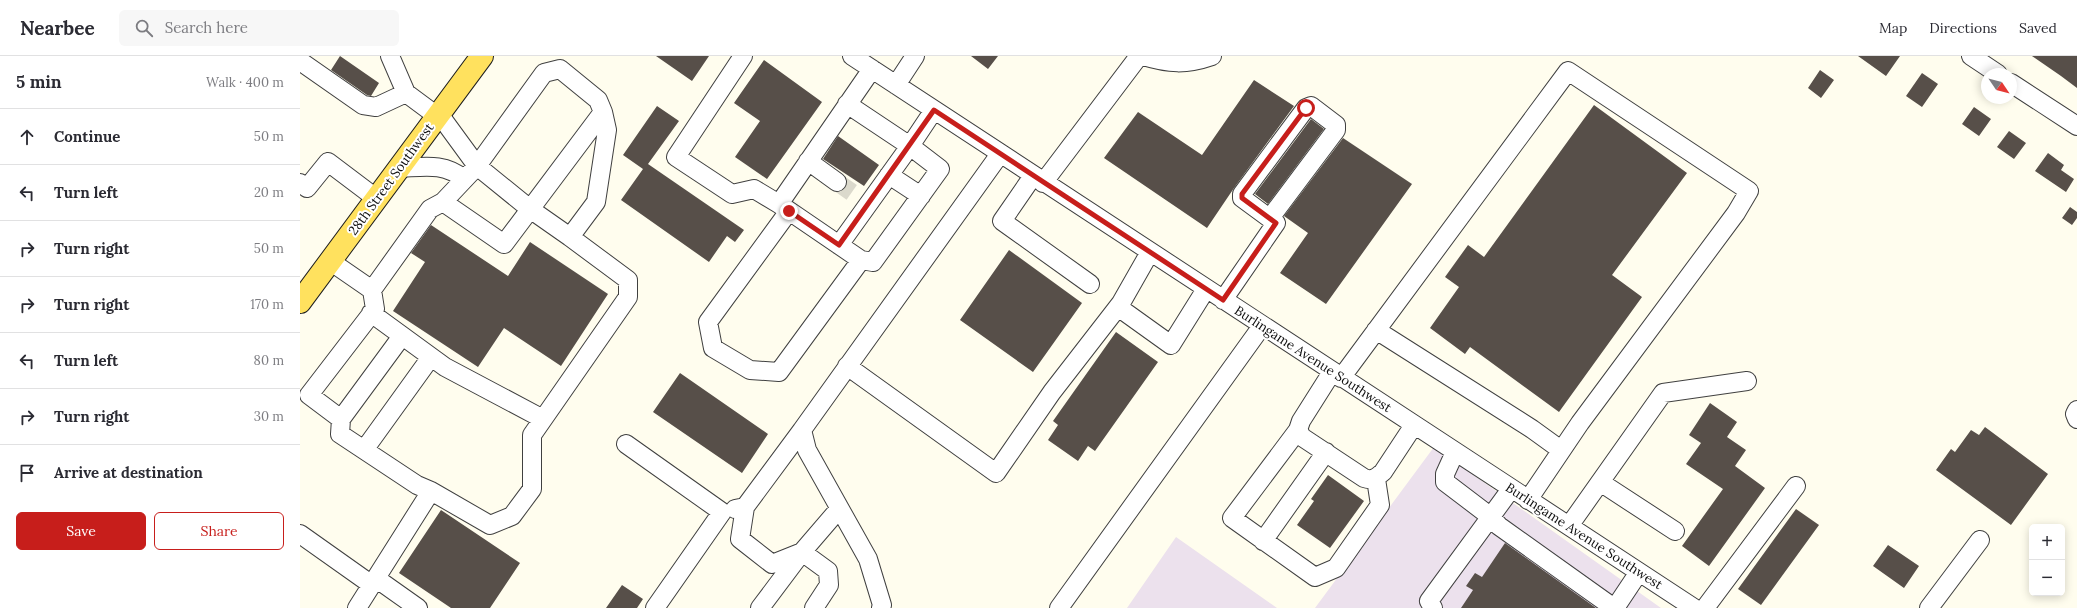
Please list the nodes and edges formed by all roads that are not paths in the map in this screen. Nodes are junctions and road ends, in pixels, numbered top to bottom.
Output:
1 (390, 56) edge
2 (482, 56) edge
3 (742, 56) edge
4 (854, 56) edge
5 (915, 56) edge
6 (1139, 56) edge
7 (1143, 56) edge
8 (1212, 56) edge
9 (1971, 56) edge
10 (300, 61) edge
11 (1989, 68) edge
12 (872, 69) junction
13 (896, 85) junction
14 (2017, 87) edge
15 (406, 93) junction
16 (847, 104) junction
17 (934, 110) junction
18 (603, 112) junction
19 (438, 115) junction
20 (2077, 126) edge
21 (910, 146) junction
22 (1000, 154) junction
23 (808, 161) junction
24 (477, 166) junction
25 (399, 168) junction
26 (889, 175) junction
27 (464, 179) junction
28 (1038, 179) junction
29 (837, 182) tunnel mouth
30 (302, 190) edge
31 (921, 196) junction
32 (377, 199) junction
33 (443, 202) junction
34 (784, 208) junction
35 (530, 210) junction
36 (1270, 218) junction
37 (570, 238) junction
38 (839, 245) junction
39 (1150, 252) junction
40 (861, 260) junction
41 (330, 262) junction
42 (1090, 284) dead end
43 (1206, 289) junction
44 (372, 290) junction
45 (1223, 300) junction
46 (300, 302) edge
47 (1118, 307) junction
48 (371, 313) junction
49 (1262, 326) junction
50 (1376, 330) junction
51 (402, 336) junction
52 (431, 357) junction
53 (847, 366) junction
54 (1337, 375) junction
55 (1747, 381) dead end
56 (304, 392) edge
57 (2077, 410) edge
58 (341, 419) junction
59 (543, 419) junction
60 (2077, 419) edge
61 (1414, 425) junction
62 (802, 430) junction
63 (1298, 430) junction
64 (626, 444) dead end
65 (364, 450) junction
66 (1562, 450) junction
67 (1326, 452) junction
68 (1455, 452) junction
69 (1376, 478) junction
70 (1600, 482) junction
71 (1796, 486) dead end
72 (1511, 489) junction
73 (431, 491) junction
74 (1528, 500) junction
75 (745, 507) junction
76 (839, 509) junction
77 (722, 512) junction
78 (1491, 517) junction
79 (1569, 526) junction
80 (1675, 531) dead end
81 (300, 534) edge
82 (1980, 540) dead end
83 (1263, 541) junction
84 (802, 552) junction
85 (1639, 572) junction
86 (374, 582) junction
87 (357, 608) edge
88 (418, 608) edge
89 (655, 608) edge
90 (760, 608) edge
91 (814, 608) edge
92 (881, 608) edge
93 (1059, 608) edge
94 (1433, 608) edge
95 (1615, 608) edge
96 (1694, 608) edge
97 (1705, 608) edge
98 (1929, 608) edge

1 - 15 street
2 - 19 main road, 28th Street Southwest
3 - 34 street
4 - 12 street, Burlingame Avenue Southwest
5 - 13 street
6 - 28 street
7 - 8 street
9 - 11 street
10 - 15 street
12 - 13 street, Burlingame Avenue Southwest
12 - 16 street
13 - 17 street, Burlingame Avenue Southwest
14 - 20 street
15 - 19 street
16 - 21 street
16 - 23 street
17 - 21 street
17 - 22 street, Burlingame Avenue Southwest
18 - 24 street
18 - 35 street
18 - 37 street
19 - 24 street
19 - 25 main road, 28th Street Southwest
21 - 26 street
21 - 31 street
22 - 28 street, Burlingame Avenue Southwest
22 - 53 street
23 - 29 street
23 - 34 street
24 - 27 street
24 - 35 street
25 - 27 street
25 - 32 main road, 28th Street Southwest
26 - 31 street
26 - 38 street
27 - 33 street
28 - 39 street, Burlingame Avenue Southwest
28 - 42 street
30 - 32 street
31 - 40 street
32 - 41 main road, 28th Street Southwest
33 - 35 street
33 - 44 street
34 - 38 street
34 - 40 street
35 - 37 street
36 - 36 street
36 - 45 street
37 - 59 street
38 - 40 street
39 - 43 street, Burlingame Avenue Southwest
39 - 47 street
41 - 44 street
41 - 46 main road, 28th Street Southwest
43 - 45 street, Burlingame Avenue Southwest
43 - 47 street
44 - 48 street
45 - 49 street, Burlingame Avenue Southwest
47 - 53 street
48 - 51 street
48 - 56 street
49 - 54 street, Burlingame Avenue Southwest
49 - 93 street
50 - 54 street
50 - 66 street
50 - 66 street
51 - 52 street
51 - 58 street
52 - 59 street
52 - 65 street
53 - 62 street
54 - 61 street, Burlingame Avenue Southwest
54 - 63 street
55 - 70 street
56 - 58 street
57 - 60 street
58 - 65 street
59 - 73 street
61 - 68 street, Burlingame Avenue Southwest
61 - 69 street
62 - 75 street
62 - 76 street
63 - 67 street
63 - 83 street
64 - 77 street
65 - 73 street
66 - 74 street
67 - 69 street
67 - 83 street
68 - 72 street, Burlingame Avenue Southwest
68 - 78 street
69 - 83 street
70 - 79 street
70 - 80 street
71 - 97 street
72 - 74 street, Burlingame Avenue Southwest
72 - 78 street
73 - 86 street
74 - 79 street, Burlingame Avenue Southwest
75 - 77 street
75 - 84 street
76 - 84 street
76 - 92 street
77 - 89 street
78 - 94 street
78 - 95 street
79 - 85 street, Burlingame Avenue Southwest
81 - 86 street
82 - 98 street
84 - 90 street
84 - 91 street
85 - 95 street
85 - 96 street, Burlingame Avenue Southwest
86 - 87 street
86 - 88 street

